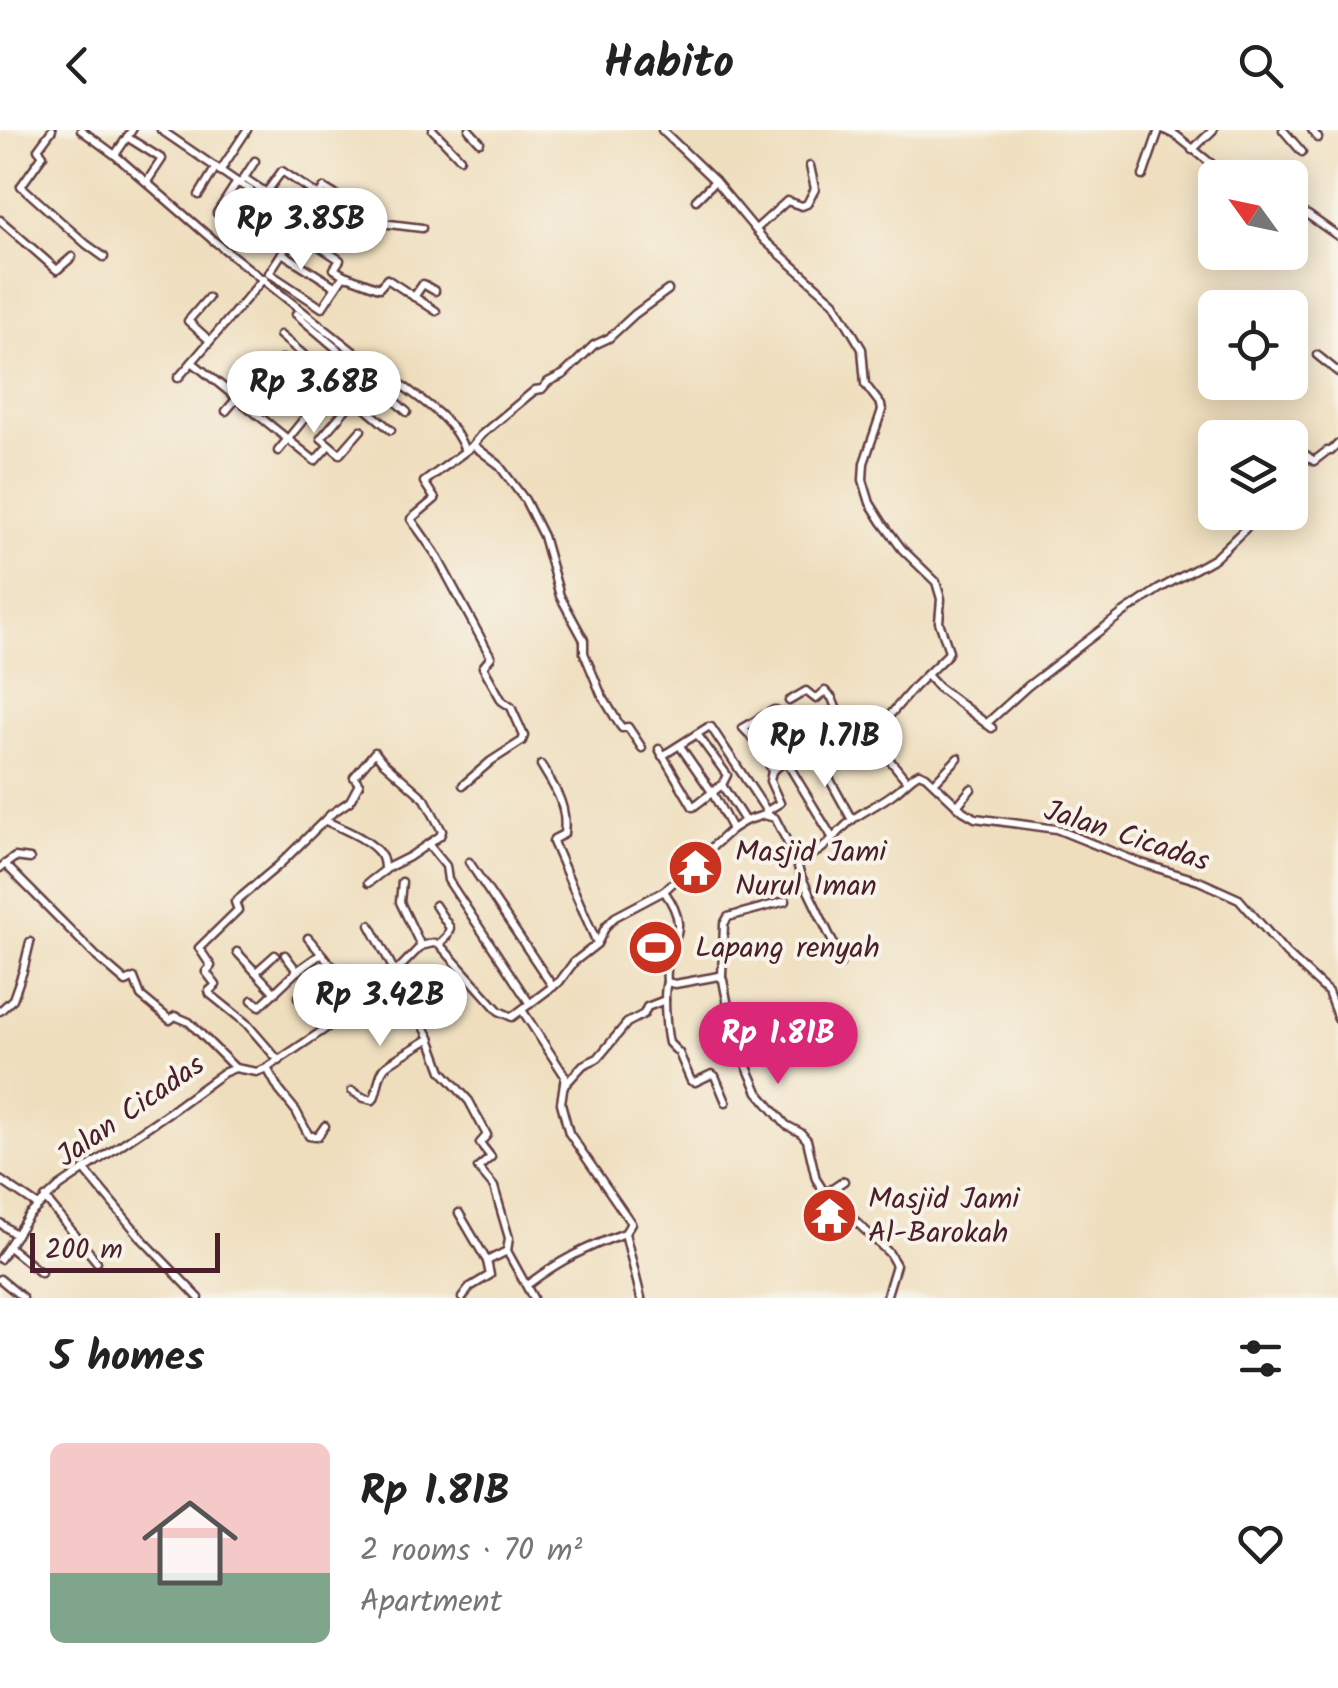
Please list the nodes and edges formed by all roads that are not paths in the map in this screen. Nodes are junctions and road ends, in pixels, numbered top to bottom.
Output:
1 (52, 130) edge
2 (81, 130) edge
3 (161, 130) edge
4 (247, 130) edge
5 (432, 130) edge
6 (468, 130) edge
7 (662, 130) edge
8 (1162, 130) edge
9 (1213, 130) edge
10 (1296, 130) edge
11 (1312, 130) edge
12 (1285, 133) edge
13 (130, 134) edge
14 (1318, 138) dead end
15 (480, 142) dead end
16 (1192, 150) junction
17 (1302, 152) dead end
18 (115, 155) junction
19 (460, 158) dead end
20 (255, 160) dead end
21 (1205, 160) edge
22 (810, 166) dead end
23 (218, 169) junction
24 (1143, 176) dead end
25 (148, 180) dead end
26 (714, 181) junction
27 (240, 182) junction
28 (250, 190) dead end
29 (266, 193) junction
30 (199, 195) dead end
31 (319, 196) junction
32 (696, 200) dead end
33 (310, 209) junction
34 (217, 213) dead end
35 (1308, 215) edge
36 (305, 218) junction
37 (0, 220) edge
38 (422, 228) dead end
39 (274, 229) dead end
40 (756, 229) junction
41 (296, 231) junction
42 (1338, 236) edge
43 (290, 240) junction
44 (361, 242) dead end
45 (282, 253) junction
46 (236, 256) dead end
47 (72, 257) dead end
48 (104, 257) dead end
49 (344, 275) junction
50 (264, 279) junction
51 (336, 287) junction
52 (668, 290) dead end
53 (269, 292) dead end
54 (435, 292) dead end
55 (414, 297) junction
56 (208, 298) dead end
57 (242, 302) junction
58 (251, 310) dead end
59 (436, 311) dead end
60 (296, 314) dead end
61 (280, 334) dead end
62 (209, 340) junction
63 (1317, 355) dead end
64 (282, 358) dead end
65 (192, 362) junction
66 (1338, 372) edge
67 (178, 378) dead end
68 (371, 380) junction
69 (238, 398) junction
70 (322, 398) dead end
71 (355, 399) junction
72 (226, 411) dead end
73 (407, 412) dead end
74 (361, 430) dead end
75 (390, 430) dead end
76 (288, 438) junction
77 (329, 444) junction
78 (1338, 444) edge
79 (474, 446) junction
80 (278, 451) dead end
81 (465, 451) junction
82 (1308, 457) edge
83 (1244, 530) edge
84 (927, 675) junction
85 (789, 702) dead end
86 (855, 722) junction
87 (698, 734) junction
88 (871, 737) junction
89 (801, 743) junction
90 (680, 745) junction
91 (642, 748) dead end
92 (817, 751) dead end
93 (958, 758) dead end
94 (786, 761) junction
95 (541, 765) dead end
96 (772, 772) junction
97 (907, 781) junction
98 (934, 784) junction
99 (463, 785) dead end
100 (722, 785) junction
101 (971, 788) dead end
102 (712, 792) junction
103 (958, 806) junction
104 (768, 813) junction
105 (852, 820) junction
106 (326, 821) junction
107 (745, 822) junction
108 (732, 829) junction
109 (832, 837) junction
110 (428, 844) junction
111 (30, 859) dead end
112 (796, 859) junction
113 (469, 862) dead end
114 (2, 866) edge
115 (384, 872) junction
116 (402, 882) dead end
117 (368, 883) dead end
118 (664, 891) junction
119 (786, 901) dead end
120 (435, 906) dead end
121 (370, 925) dead end
122 (308, 938) dead end
123 (30, 942) dead end
124 (439, 944) junction
125 (598, 944) junction
126 (420, 946) junction
127 (237, 952) dead end
128 (322, 954) junction
129 (275, 955) dead end
130 (285, 955) dead end
131 (840, 965) dead end
132 (297, 971) junction
133 (256, 972) junction
134 (397, 972) junction
135 (342, 978) junction
136 (722, 978) junction
137 (667, 982) junction
138 (312, 987) dead end
139 (553, 987) junction
140 (274, 993) junction
141 (319, 995) junction
142 (298, 998) dead end
143 (252, 1000) dead end
144 (665, 1000) junction
145 (362, 1001) junction
146 (526, 1007) junction
147 (0, 1011) edge
148 (1338, 1019) edge
149 (430, 1038) junction
150 (278, 1061) junction
151 (235, 1068) junction
152 (267, 1068) junction
153 (564, 1087) junction
154 (352, 1090) dead end
155 (726, 1102) dead end
156 (325, 1126) dead end
157 (84, 1170) junction
158 (0, 1180) edge
159 (844, 1181) dead end
160 (826, 1194) junction
161 (46, 1198) junction
162 (36, 1206) junction
163 (459, 1214) dead end
164 (0, 1223) edge
165 (626, 1233) junction
166 (16, 1234) junction
167 (9, 1246) junction
168 (507, 1251) junction
169 (0, 1259) edge
170 (487, 1261) junction
171 (97, 1262) dead end
172 (41, 1272) dead end
173 (0, 1278) edge
174 (527, 1285) junction
175 (23, 1298) edge
176 (199, 1298) edge
177 (462, 1298) edge
178 (534, 1298) edge
179 (641, 1298) edge
180 (886, 1298) edge

1 - 48 street
2 - 18 street
3 - 23 street
4 - 23 street
5 - 19 street
6 - 15 street
7 - 26 street
8 - 16 street
8 - 24 street
9 - 16 street
10 - 12 street
11 - 14 street
12 - 17 street
13 - 18 street
13 - 25 street
16 - 21 street
18 - 50 street
20 - 27 street
22 - 40 street
23 - 27 street
23 - 30 street
26 - 32 street
26 - 40 street
27 - 28 street
27 - 29 street
27 - 34 street
29 - 31 street
29 - 36 street
31 - 33 street
31 - 38 street
33 - 36 street
33 - 44 street
35 - 42 street
36 - 41 street
37 - 47 street
39 - 43 street
40 - 84 street
41 - 43 street
41 - 49 street
43 - 45 street
45 - 50 street
45 - 51 street
46 - 50 street
49 - 51 street
49 - 55 street
50 - 51 street
50 - 53 street
50 - 57 street
50 - 81 street
52 - 79 street
54 - 55 street
55 - 59 street
56 - 62 street
57 - 58 street
57 - 62 street
60 - 68 street
61 - 71 street
62 - 65 street
63 - 66 street
64 - 69 street
65 - 67 street
65 - 69 street
68 - 71 street
68 - 73 street
69 - 72 street
69 - 76 street
70 - 76 street
71 - 75 street
71 - 77 street
74 - 77 street
76 - 77 street
76 - 80 street
78 - 82 street
79 - 81 street
79 - 91 street
81 - 99 street
83 - 84 street
84 - 88 street
85 - 86 street
86 - 88 street
86 - 92 street
87 - 90 street
87 - 100 street
87 - 104 street
88 - 97 street
89 - 94 street
89 - 96 street
89 - 105 street
90 - 102 street
90 - 102 street
93 - 98 street
94 - 96 street
94 - 109 street
95 - 125 street
96 - 104 street
97 - 98 street
97 - 105 street
98 - 103 street, Jalan Cicadas
100 - 102 street
100 - 107 street
101 - 103 street
102 - 108 street
103 - 148 street, Jalan Cicadas
104 - 107 street
104 - 112 street
105 - 109 street
106 - 110 street
106 - 115 street
106 - 150 street
107 - 108 street
108 - 118 street
109 - 112 street
110 - 115 street
110 - 146 street
111 - 114 street
112 - 131 street
113 - 139 street
114 - 151 street
115 - 117 street
116 - 126 street
118 - 125 street
118 - 137 street
119 - 136 street
120 - 124 street
121 - 134 street
122 - 128 street
123 - 147 street
124 - 126 street
124 - 146 street
125 - 139 street
126 - 134 street
127 - 133 street
128 - 132 street
128 - 135 street
129 - 133 street
130 - 132 street
132 - 140 street
133 - 140 street
134 - 145 street
134 - 149 street
135 - 141 street
135 - 145 street
136 - 137 street
136 - 160 street
137 - 144 street
138 - 141 street
139 - 146 street
140 - 143 street
141 - 142 street
144 - 153 street
144 - 155 street
145 - 150 street
146 - 153 street
149 - 154 street
149 - 168 street
150 - 152 street
151 - 152 street, Jalan Cicadas
151 - 157 street, Jalan Cicadas
152 - 156 street
153 - 165 street
157 - 161 street, Jalan Cicadas
157 - 176 street
158 - 162 street
159 - 160 street
160 - 180 street
161 - 162 street, Jalan Cicadas
161 - 171 street
162 - 166 street, Jalan Cicadas
163 - 170 street
164 - 166 street
165 - 174 street
165 - 179 street
166 - 167 street, Jalan Cicadas
167 - 169 street, Jalan Cicadas
167 - 172 street
168 - 170 street
168 - 174 street
170 - 177 street
173 - 175 street
174 - 178 street

